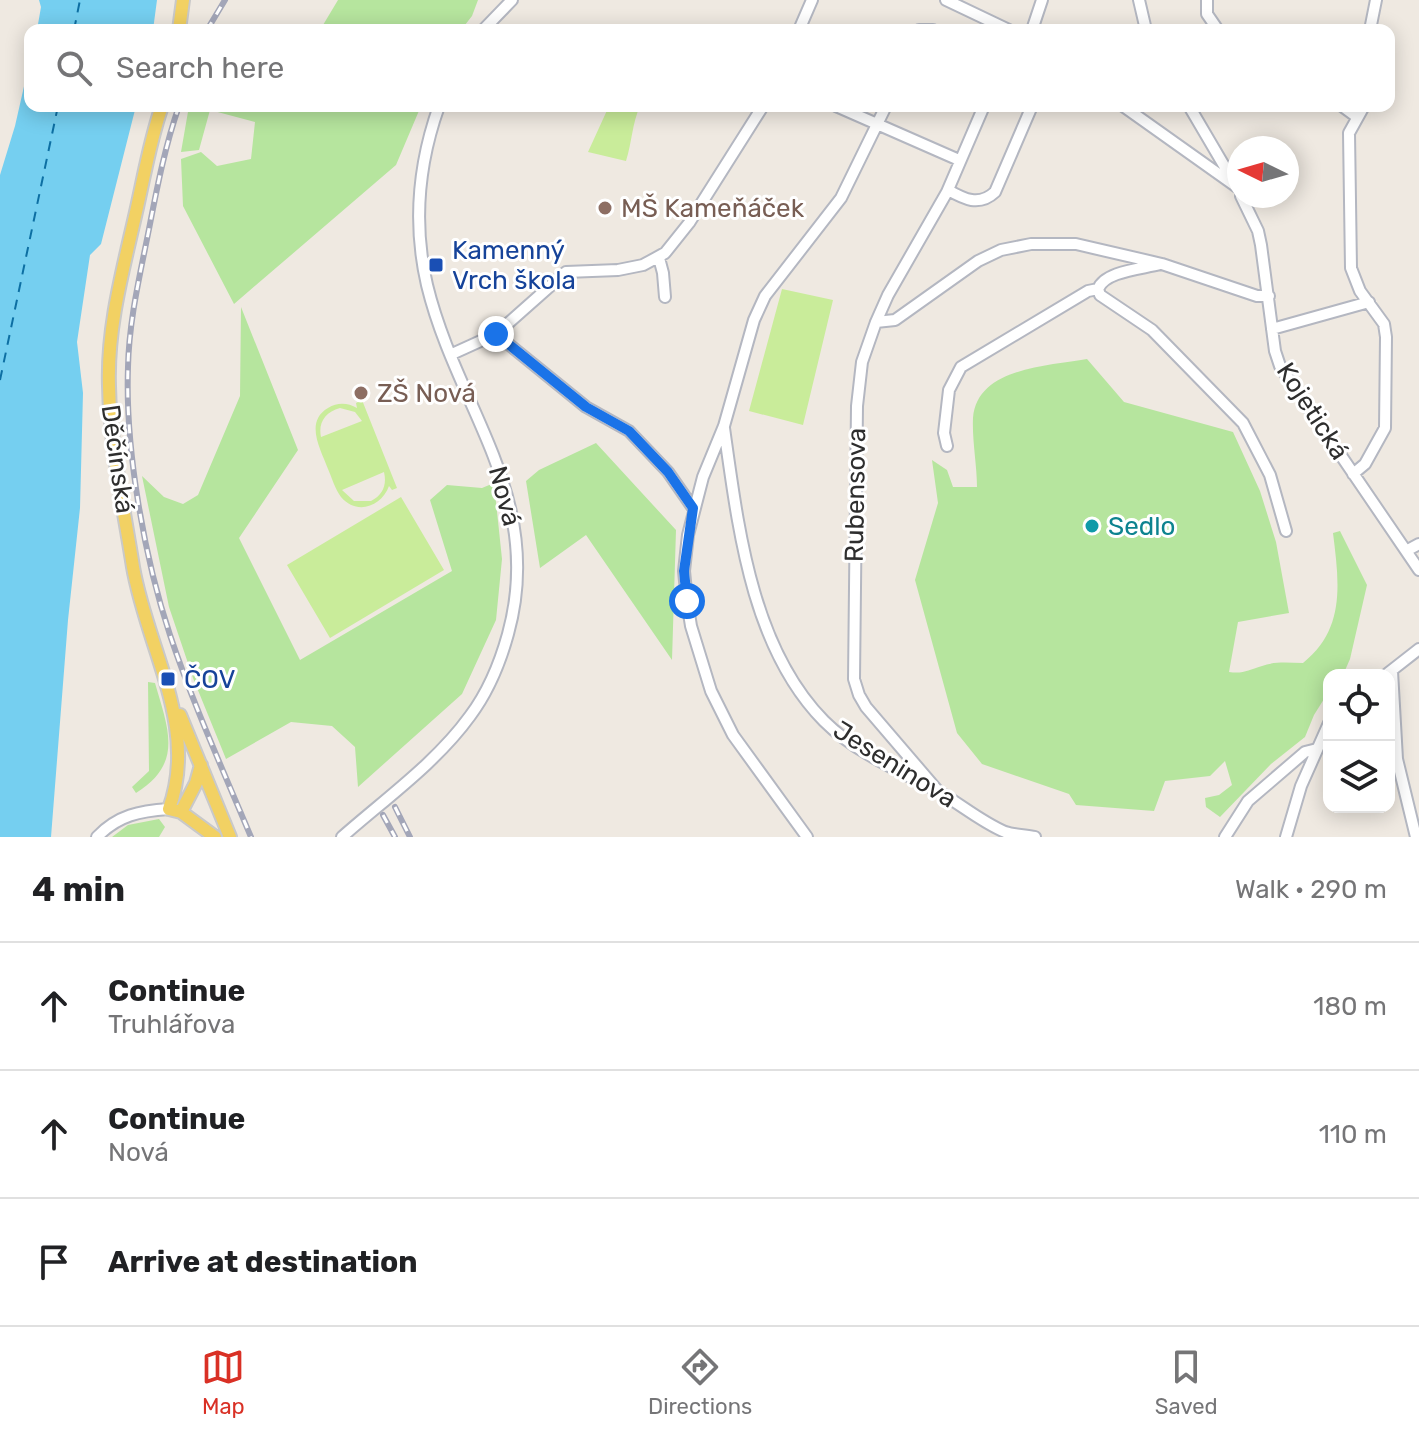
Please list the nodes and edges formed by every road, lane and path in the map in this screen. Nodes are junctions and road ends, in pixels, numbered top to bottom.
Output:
1 (183, 0) edge
2 (512, 0) edge
3 (812, 0) edge
4 (946, 0) edge
5 (1042, 0) edge
6 (1139, 0) edge
7 (1207, 0) edge
8 (1376, 0) edge
9 (180, 24) edge
10 (489, 24) edge
11 (802, 24) edge
12 (996, 24) edge
13 (1034, 24) edge
14 (1145, 24) edge
15 (1214, 24) edge
16 (1371, 24) edge
17 (161, 112) edge
18 (437, 112) edge
19 (759, 112) edge
20 (849, 112) edge
21 (883, 112) edge
22 (981, 112) edge
23 (1029, 112) edge
24 (1131, 112) edge
25 (1193, 112) edge
26 (1350, 112) edge
27 (1360, 112) edge
28 (1357, 117) junction
29 (877, 125) junction
30 (959, 160) junction
31 (1227, 171) edge
32 (1227, 182) edge
33 (948, 190) junction
34 (1247, 208) edge
35 (659, 258) junction
36 (1162, 264) junction
37 (1098, 289) junction
38 (1269, 296) junction
39 (665, 297) dead end
40 (1369, 302) junction
41 (876, 322) junction
42 (1272, 329) junction
43 (496, 334) junction
44 (452, 354) junction
45 (724, 426) junction
46 (947, 446) dead end
47 (1353, 474) junction
48 (693, 508) junction
49 (1286, 531) dead end
50 (1419, 544) edge
51 (1406, 551) junction
52 (1419, 570) edge
53 (1419, 649) edge
54 (1394, 669) edge
55 (169, 690) junction
56 (1323, 736) edge
57 (1395, 738) edge
58 (1317, 749) junction
59 (201, 765) junction
60 (938, 791) junction
61 (175, 810) junction
62 (97, 837) edge
63 (215, 837) edge
64 (230, 837) edge
65 (342, 837) edge
66 (807, 837) edge
67 (1035, 837) edge
68 (1225, 837) edge
69 (1286, 837) edge
70 (1416, 837) edge

1 - 9 main road
2 - 10 street
3 - 11 street
4 - 12 street
5 - 13 street
6 - 14 street
7 - 15 street
8 - 16 street
17 - 55 main road, Děčínská
18 - 44 street, Nová
19 - 35 street
20 - 29 street
21 - 29 street
22 - 30 street, Rubensova
23 - 33 street
24 - 32 street
25 - 31 street, Kojetická
26 - 28 street
27 - 28 street
28 - 40 street
29 - 30 street
29 - 45 street
30 - 33 street, Rubensova
33 - 41 street, Rubensova
34 - 38 street, Kojetická
35 - 39 street
35 - 43 street
36 - 37 street
36 - 38 street
36 - 41 street
37 - 46 street
37 - 49 street
38 - 42 street, Kojetická
40 - 42 street
40 - 47 street
41 - 60 street, Rubensova
42 - 47 street, Kojetická
43 - 44 street
43 - 48 street
44 - 65 street, Nová
45 - 48 street
45 - 60 street, Jeseninova
47 - 51 street, Kojetická
48 - 66 street
50 - 51 street
51 - 52 street, Kojetická
53 - 54 street
55 - 59 main road
55 - 61 main road, Děčínská
56 - 58 street
57 - 70 street
58 - 68 street
58 - 69 street
59 - 61 main road
59 - 64 main road
60 - 67 street, Jeseninova
61 - 62 street
61 - 63 main road

